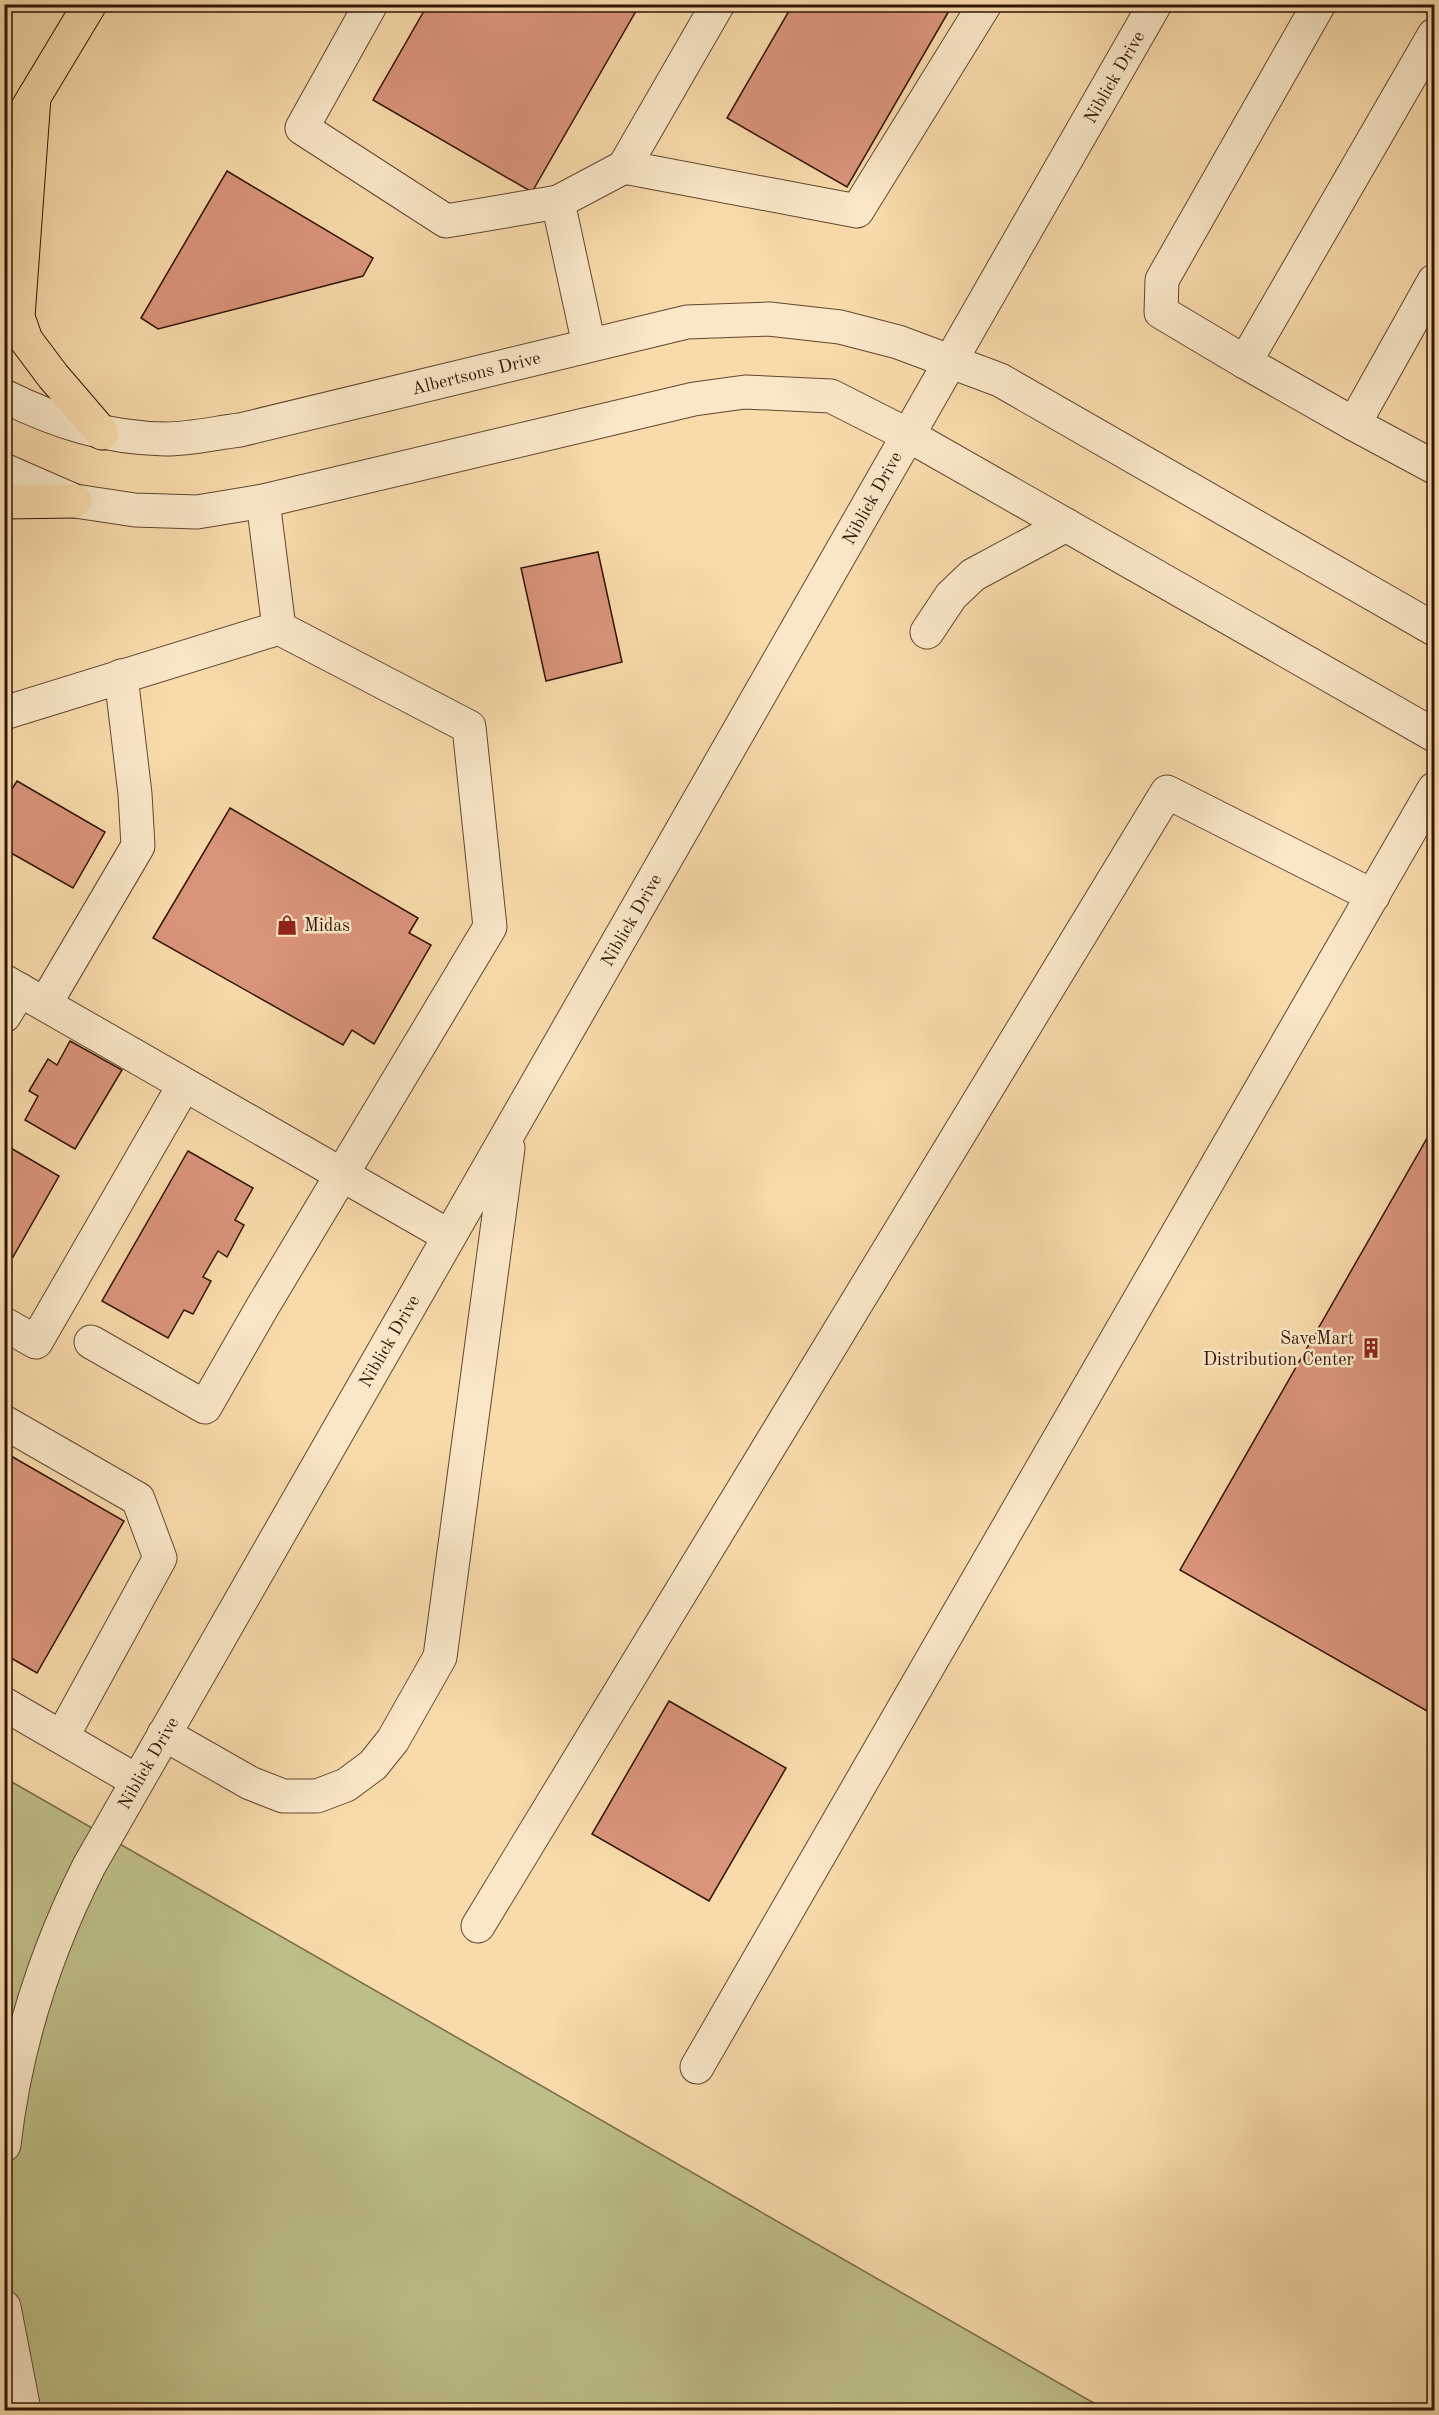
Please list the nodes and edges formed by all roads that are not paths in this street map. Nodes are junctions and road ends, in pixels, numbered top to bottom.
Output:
1 (90, 4) edge
2 (372, 4) edge
3 (718, 4) edge
4 (986, 4) edge
5 (1155, 4) edge
6 (1319, 4) edge
7 (1434, 35) edge
8 (34, 97) junction
9 (4, 147) edge
10 (624, 167) junction
11 (558, 202) junction
12 (1434, 280) edge
13 (589, 345) junction
14 (950, 360) junction
15 (1245, 363) junction
16 (4, 396) edge
17 (1354, 424) junction
18 (102, 433) junction
19 (908, 435) junction
20 (1434, 467) edge
21 (4, 470) edge
22 (75, 501) junction
23 (263, 501) junction
24 (4, 502) edge
25 (1066, 525) junction
26 (279, 628) junction
27 (1434, 629) edge
28 (927, 632) dead end
29 (122, 676) junction
30 (4, 712) edge
31 (1434, 735) edge
32 (1434, 789) edge
33 (1373, 896) junction
34 (19, 998) edge
35 (184, 1085) junction
36 (510, 1131) junction
37 (341, 1174) junction
38 (449, 1236) junction
39 (4, 1324) edge
40 (90, 1342) dead end
41 (4, 1422) edge
42 (4, 1704) edge
43 (165, 1734) junction
44 (62, 1737) junction
45 (137, 1781) junction
46 (478, 1926) dead end
47 (697, 2067) dead end
48 (4, 2145) edge
49 (4, 2307) edge
50 (24, 2410) edge

1 - 8 main road
2 - 11 street
3 - 10 street
4 - 10 street
5 - 14 street, Niblick Drive
6 - 15 street
7 - 15 street
8 - 9 main road
8 - 18 main road
10 - 11 street
11 - 13 street
12 - 17 street
13 - 14 street, Albertsons Drive
13 - 18 street, Albertsons Drive
14 - 19 street, Niblick Drive
14 - 27 street, Albertsons Drive
15 - 17 street
16 - 18 street, Albertsons Drive
17 - 20 street
19 - 23 street
19 - 25 street
19 - 36 street, Niblick Drive
21 - 22 street
22 - 23 street
22 - 24 main road
23 - 26 street
25 - 28 street
25 - 31 street
26 - 29 street
26 - 37 street
29 - 30 street
29 - 34 street
32 - 33 street
33 - 46 street
33 - 47 street
34 - 35 street
35 - 37 street
35 - 39 street
36 - 38 street, Niblick Drive
36 - 43 street
37 - 38 street
37 - 40 street
38 - 43 street, Niblick Drive
41 - 44 street
42 - 44 street
43 - 45 street, Niblick Drive
44 - 45 street
45 - 48 street, Niblick Drive
49 - 50 street

